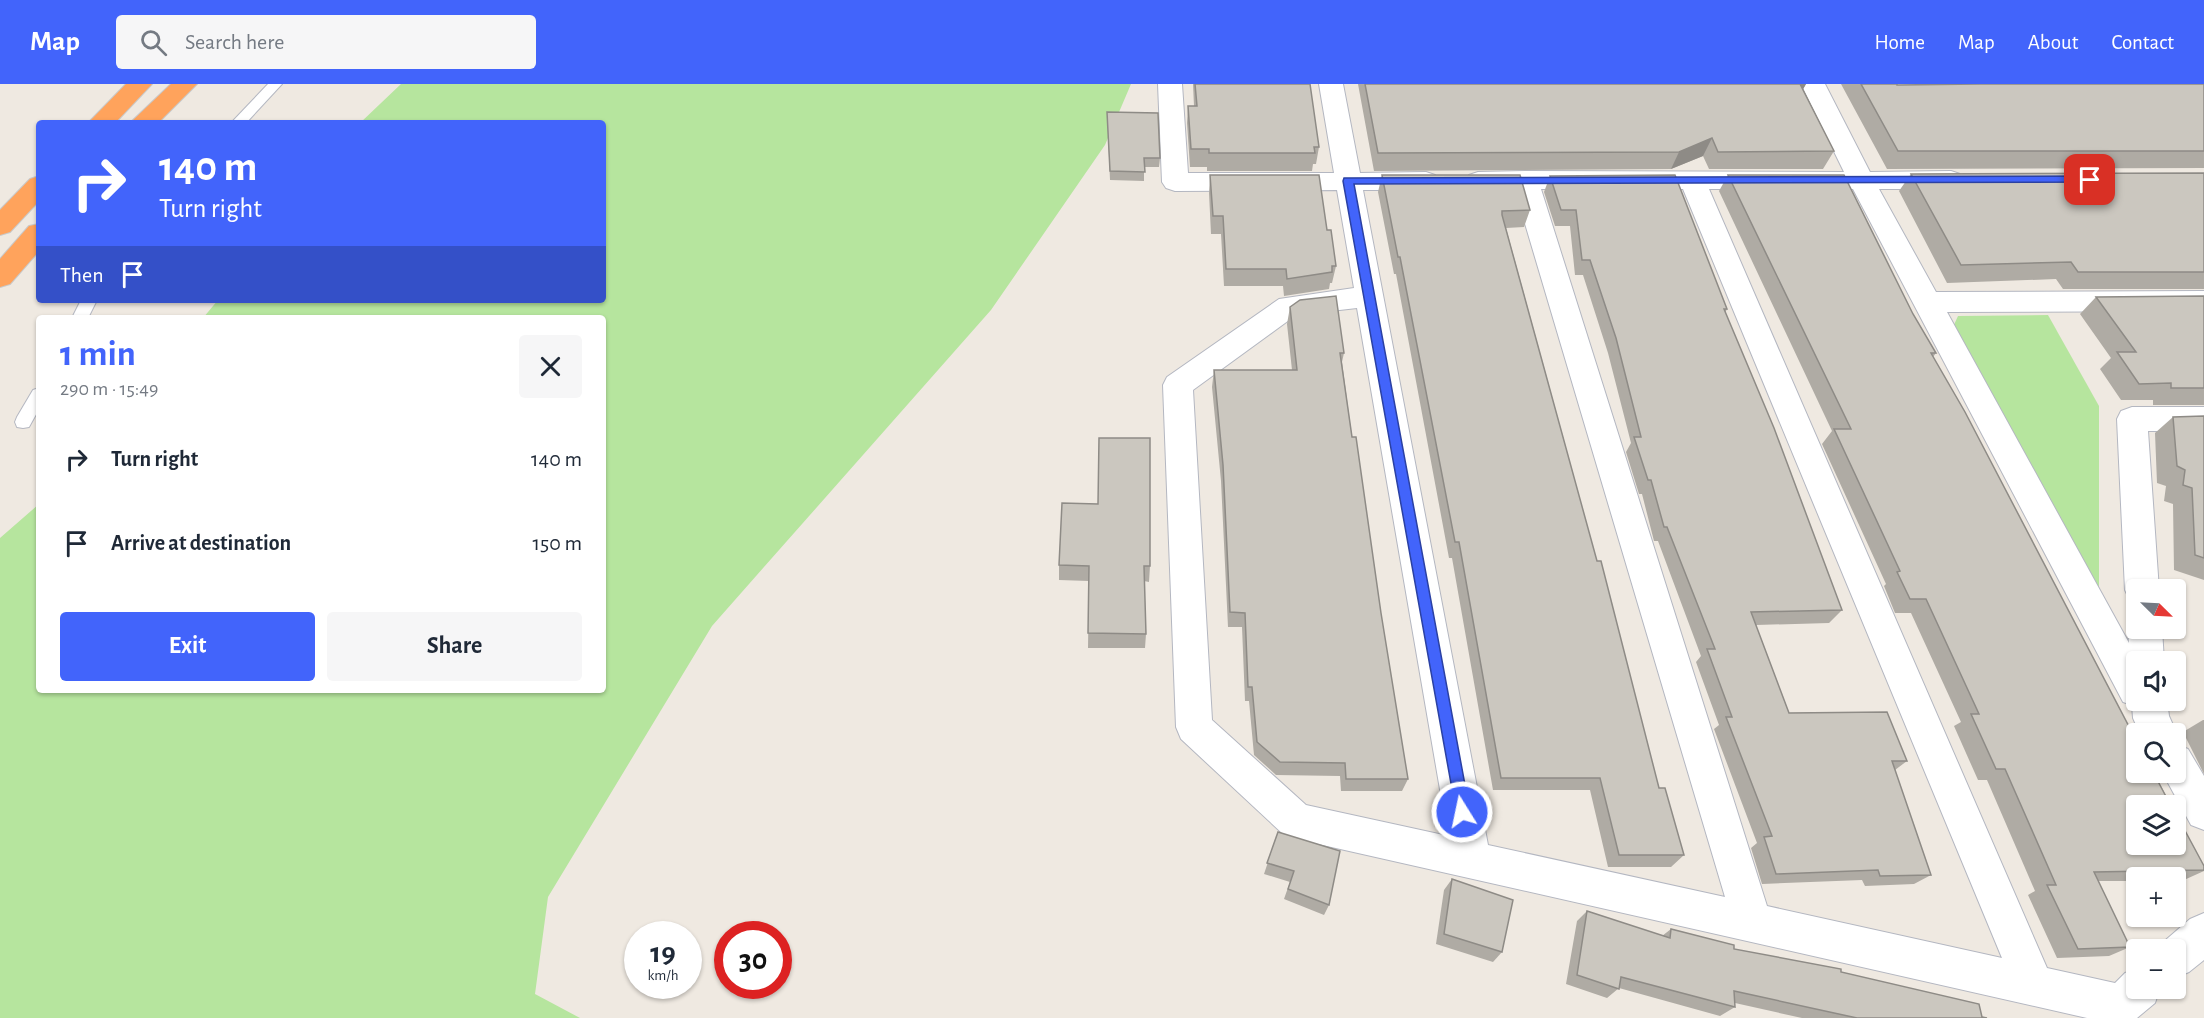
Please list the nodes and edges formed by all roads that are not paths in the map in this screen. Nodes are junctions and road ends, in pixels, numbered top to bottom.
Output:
1 (140, 84) edge
2 (185, 84) edge
3 (275, 84) edge
4 (1170, 84) edge
5 (1331, 84) edge
6 (1814, 84) edge
7 (104, 120) edge
8 (146, 120) edge
9 (241, 120) edge
10 (1525, 180) junction
11 (1692, 180) junction
12 (1861, 180) junction
13 (1979, 180) edge
14 (1348, 181) junction
15 (36, 188) edge
16 (0, 226) edge
17 (36, 236) edge
18 (0, 277) edge
19 (1369, 296) junction
20 (2204, 301) edge
21 (1927, 303) junction
22 (36, 399) edge
23 (2204, 419) edge
24 (23, 422) dead end
25 (2141, 579) edge
26 (2126, 670) edge
27 (2186, 780) edge
28 (2204, 812) edge
29 (1471, 859) junction
30 (1752, 922) junction
31 (2204, 933) edge
32 (2186, 949) edge
33 (2034, 985) junction
34 (2128, 999) edge

1 - 7 highway
2 - 8 highway
3 - 9 lane
4 - 14 street
5 - 14 street
6 - 12 street
10 - 11 street
10 - 14 street
10 - 30 street
11 - 12 street
11 - 33 street
12 - 13 street
12 - 21 street
14 - 19 street
15 - 16 highway
17 - 18 highway
19 - 29 street
19 - 29 street
20 - 21 street
21 - 26 street
22 - 24 lane
23 - 25 street
27 - 28 street
29 - 30 street
30 - 33 street
31 - 32 street
33 - 34 street

